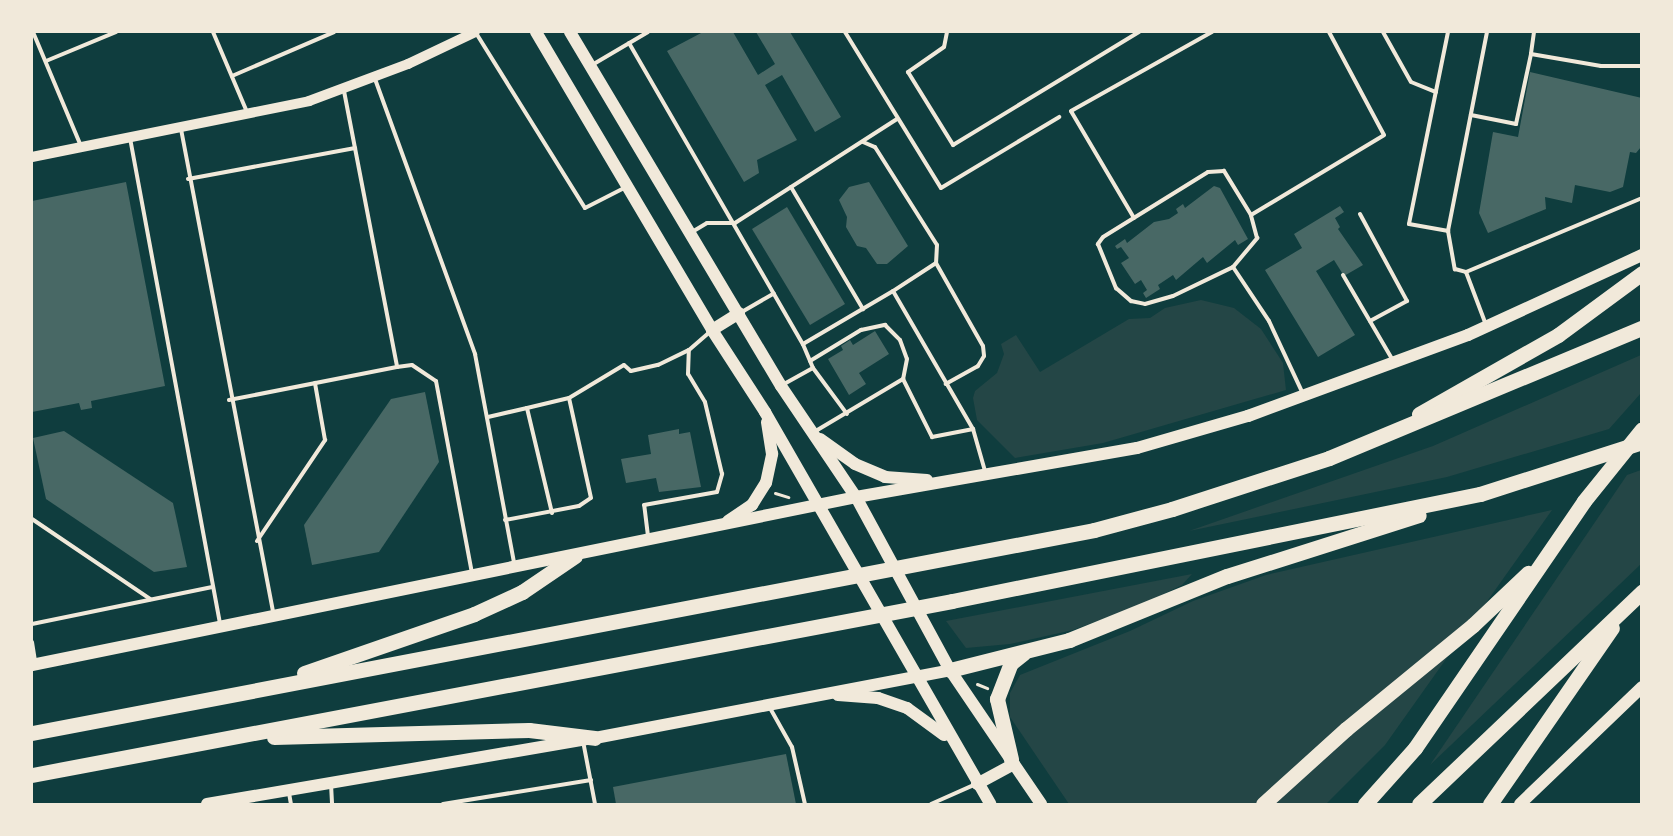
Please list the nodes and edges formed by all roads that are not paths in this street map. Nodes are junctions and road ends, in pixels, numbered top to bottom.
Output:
1 (33, 32) edge
2 (116, 32) edge
3 (213, 32) edge
4 (334, 32) edge
5 (475, 32) edge
6 (536, 32) edge
7 (570, 32) edge
8 (648, 32) edge
9 (845, 32) edge
10 (947, 32) edge
11 (1139, 32) edge
12 (1212, 32) edge
13 (1329, 32) edge
14 (1383, 32) edge
15 (1448, 32) edge
16 (1487, 32) edge
17 (1534, 32) edge
18 (629, 43) junction
19 (1531, 54) junction
20 (46, 62) junction
21 (590, 66) junction
22 (1641, 66) edge
23 (232, 76) junction
24 (375, 78) junction
25 (344, 91) junction
26 (1436, 92) junction
27 (248, 115) junction
28 (1471, 115) junction
29 (1059, 117) dead end
30 (897, 119) junction
31 (181, 128) junction
32 (130, 138) junction
33 (862, 141) junction
34 (81, 147) junction
35 (355, 148) junction
36 (32, 157) edge
37 (188, 179) junction
38 (627, 186) junction
39 (791, 187) junction
40 (1641, 198) edge
41 (1360, 214) dead end
42 (1251, 215) junction
43 (1134, 218) junction
44 (735, 223) junction
45 (1448, 231) junction
46 (691, 233) junction
47 (1641, 255) edge
48 (936, 263) junction
49 (1233, 267) junction
50 (1466, 272) junction
51 (1641, 273) edge
52 (1343, 275) dead end
53 (893, 291) junction
54 (774, 293) junction
55 (862, 309) junction
56 (740, 314) junction
57 (1370, 321) junction
58 (1486, 326) junction
59 (1641, 328) edge
60 (712, 330) junction
61 (803, 344) junction
62 (689, 350) junction
63 (810, 361) junction
64 (1394, 363) junction
65 (397, 368) junction
66 (813, 368) junction
67 (903, 379) junction
68 (315, 383) junction
69 (946, 384) junction
70 (781, 386) junction
71 (1304, 396) junction
72 (569, 398) junction
73 (229, 400) junction
74 (527, 408) junction
75 (765, 412) junction
76 (847, 414) junction
77 (488, 417) junction
78 (973, 429) junction
79 (1641, 429) edge
80 (814, 435) junction
81 (1641, 442) edge
82 (1366, 445) junction
83 (987, 475) junction
84 (958, 480) junction
85 (1480, 494) junction
86 (856, 497) junction
87 (817, 505) junction
88 (552, 513) junction
89 (32, 519) edge
90 (505, 520) junction
91 (724, 524) junction
92 (648, 540) junction
93 (256, 541) junction
94 (1556, 542) junction
95 (575, 556) junction
96 (515, 568) junction
97 (473, 576) junction
98 (212, 587) junction
99 (1641, 592) edge
100 (151, 599) junction
101 (1628, 605) junction
102 (273, 616) junction
103 (32, 624) edge
104 (220, 627) junction
105 (32, 642) edge
106 (1025, 653) junction
107 (34, 665) edge
108 (950, 670) junction
109 (915, 677) junction
110 (1641, 687) edge
111 (243, 692) junction
112 (815, 693) junction
113 (767, 703) junction
114 (32, 733) edge
115 (223, 738) junction
116 (589, 739) junction
117 (957, 749) junction
118 (1012, 761) junction
119 (32, 775) edge
120 (591, 780) junction
121 (331, 783) junction
122 (977, 784) junction
123 (288, 789) junction
124 (207, 804) edge
125 (291, 804) edge
126 (332, 804) edge
127 (443, 804) edge
128 (595, 804) edge
129 (805, 804) edge
130 (932, 804) edge
131 (990, 804) edge
132 (1041, 804) edge
133 (1263, 804) edge
134 (1365, 804) edge
135 (1419, 804) edge
136 (1490, 804) edge
137 (1520, 804) edge

1 - 20 lane
2 - 20 lane
3 - 23 lane
4 - 23 lane
5 - 24 street
5 - 38 lane
6 - 38 main road
7 - 21 main road
8 - 18 lane
9 - 30 lane
10 - 11 lane
12 - 43 lane
13 - 42 lane
14 - 26 lane
15 - 26 lane
16 - 28 lane
17 - 19 lane
18 - 21 lane
18 - 44 lane
19 - 22 lane
19 - 28 lane
20 - 34 lane
21 - 46 main road
23 - 27 lane
24 - 25 street
24 - 77 lane
25 - 27 street
25 - 35 lane
26 - 45 lane
27 - 31 street
28 - 45 lane
29 - 30 lane
30 - 33 lane
31 - 32 street
31 - 37 lane
32 - 34 street
32 - 98 lane
33 - 39 lane
33 - 48 lane
34 - 36 street
35 - 37 lane
35 - 65 lane
37 - 73 lane
38 - 60 main road
39 - 44 lane
39 - 55 lane
40 - 50 lane
41 - 57 lane
42 - 43 lane
42 - 49 lane
43 - 49 lane
44 - 46 lane
44 - 54 lane
45 - 50 lane
46 - 56 main road
47 - 58 main road
48 - 53 lane
48 - 69 lane
49 - 71 lane
50 - 58 lane
51 - 82 highway
52 - 57 lane
53 - 55 lane
53 - 69 lane
54 - 56 lane
54 - 61 lane
55 - 61 lane
56 - 60 main road
56 - 70 main road
57 - 64 lane
58 - 64 main road
59 - 82 highway
60 - 62 lane
60 - 75 main road
61 - 63 lane
62 - 72 lane
62 - 92 lane
63 - 66 lane
63 - 67 lane
64 - 71 main road
65 - 68 lane
65 - 97 lane
66 - 70 lane
66 - 76 lane
67 - 76 lane
67 - 78 lane
68 - 73 lane
68 - 93 lane
69 - 78 lane
70 - 80 main road
71 - 83 main road
72 - 74 lane
72 - 88 lane
73 - 93 lane
74 - 77 lane
74 - 88 lane
75 - 87 main road
75 - 91 main road
76 - 80 lane
77 - 90 lane
78 - 83 lane
79 - 94 highway
80 - 84 main road
80 - 86 main road
81 - 85 highway
82 - 111 highway
83 - 84 main road
84 - 86 main road
85 - 106 highway
85 - 115 highway
86 - 87 main road
86 - 108 main road
87 - 91 main road
87 - 109 main road
88 - 90 lane
89 - 100 lane
90 - 96 lane
91 - 92 main road
92 - 95 main road
93 - 102 lane
94 - 133 highway
94 - 134 highway
95 - 96 main road
95 - 111 highway
96 - 97 main road
97 - 102 main road
98 - 100 lane
98 - 104 lane
99 - 101 highway
100 - 103 lane
101 - 135 highway
101 - 136 highway
102 - 104 main road
104 - 107 main road
105 - 107 lane
106 - 108 highway
106 - 118 highway
108 - 109 main road
108 - 118 main road
109 - 112 main road
109 - 117 main road
110 - 137 main road
111 - 114 highway
112 - 113 main road
112 - 117 main road
113 - 116 main road
113 - 129 lane
115 - 116 highway
115 - 119 highway
116 - 120 lane
116 - 121 main road
117 - 122 main road
118 - 122 main road
118 - 132 main road
120 - 127 lane
120 - 128 lane
121 - 123 main road
121 - 126 lane
122 - 130 lane
122 - 131 main road
123 - 124 main road
123 - 125 lane

